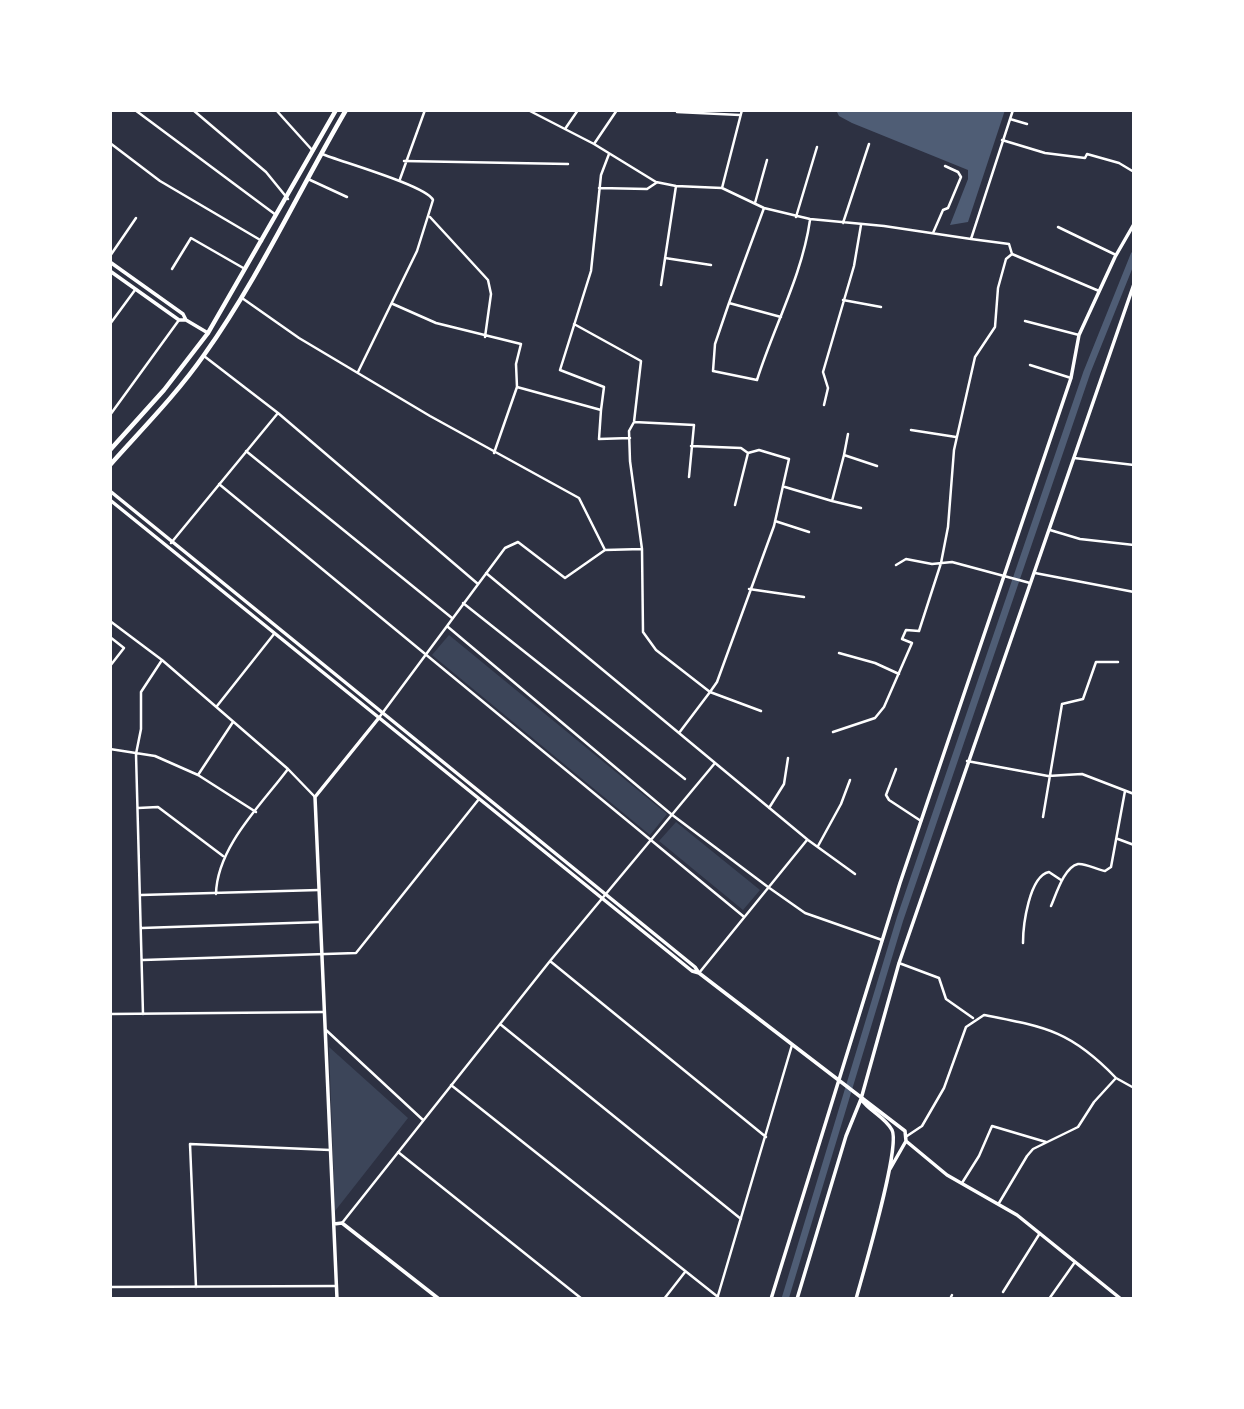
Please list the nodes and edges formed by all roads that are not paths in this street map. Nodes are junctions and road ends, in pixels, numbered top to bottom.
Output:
1 (135, 110) edge
2 (193, 110) edge
3 (276, 110) edge
4 (336, 110) edge
5 (346, 110) edge
6 (425, 110) edge
7 (528, 110) edge
8 (578, 110) edge
9 (617, 110) edge
10 (741, 110) edge
11 (1013, 110) edge
12 (677, 112) edge
13 (740, 116) junction
14 (1010, 119) junction
15 (1027, 124) dead end
16 (565, 129) junction
17 (326, 130) junction
18 (333, 133) junction
19 (1002, 140) junction
20 (110, 143) edge
21 (594, 144) junction
22 (869, 144) dead end
23 (817, 147) dead end
24 (313, 151) junction
25 (321, 154) junction
26 (609, 154) junction
27 (768, 160) dead end
28 (404, 161) junction
29 (568, 164) dead end
30 (946, 166) dead end
31 (1134, 172) edge
32 (309, 179) junction
33 (399, 180) junction
34 (656, 182) junction
35 (676, 186) junction
36 (599, 188) junction
37 (722, 188) junction
38 (347, 197) dead end
39 (288, 198) junction
40 (755, 204) junction
41 (764, 208) junction
42 (278, 216) junction
43 (430, 217) junction
44 (796, 217) junction
45 (136, 218) dead end
46 (810, 219) junction
47 (843, 223) junction
48 (1134, 224) edge
49 (862, 225) junction
50 (1058, 227) dead end
51 (933, 233) junction
52 (971, 239) junction
53 (262, 241) junction
54 (1012, 254) junction
55 (1116, 255) junction
56 (110, 256) edge
57 (665, 258) junction
58 (110, 262) edge
59 (711, 265) dead end
60 (172, 269) dead end
61 (245, 270) junction
62 (110, 271) edge
63 (1134, 284) edge
64 (661, 285) dead end
65 (135, 289) junction
66 (1099, 291) junction
67 (241, 297) junction
68 (843, 300) junction
69 (729, 303) junction
70 (393, 304) junction
71 (881, 307) dead end
72 (781, 317) junction
73 (179, 320) junction
74 (186, 320) junction
75 (1025, 321) dead end
76 (110, 324) edge
77 (574, 324) junction
78 (208, 333) junction
79 (1079, 335) junction
80 (485, 337) junction
81 (204, 356) junction
82 (1030, 365) dead end
83 (358, 372) junction
84 (1071, 378) junction
85 (517, 387) junction
86 (824, 405) dead end
87 (601, 410) junction
88 (278, 413) junction
89 (110, 415) edge
90 (634, 422) junction
91 (911, 430) dead end
92 (848, 434) dead end
93 (956, 437) junction
94 (630, 438) junction
95 (111, 446) edge
96 (691, 446) junction
97 (246, 451) junction
98 (494, 453) junction
99 (748, 453) junction
100 (844, 455) junction
101 (1074, 458) junction
102 (110, 465) edge
103 (1134, 465) edge
104 (877, 466) dead end
105 (688, 477) dead end
106 (219, 484) junction
107 (785, 487) junction
108 (110, 491) edge
109 (110, 500) edge
110 (832, 500) junction
111 (735, 505) dead end
112 (861, 508) dead end
113 (775, 521) junction
114 (1050, 530) junction
115 (809, 532) dead end
116 (171, 543) junction
117 (1134, 545) edge
118 (642, 549) junction
119 (605, 550) junction
120 (941, 563) junction
121 (896, 565) dead end
122 (486, 573) junction
123 (1035, 573) junction
124 (1005, 575) junction
125 (1032, 583) junction
126 (478, 584) junction
127 (750, 589) junction
128 (1134, 592) edge
129 (804, 597) dead end
130 (463, 603) junction
131 (452, 618) junction
132 (110, 621) edge
133 (446, 626) junction
134 (274, 635) junction
135 (110, 637) edge
136 (425, 653) junction
137 (839, 653) dead end
138 (162, 660) junction
139 (1118, 662) dead end
140 (110, 666) edge
141 (900, 674) junction
142 (710, 692) junction
143 (216, 706) junction
144 (383, 712) junction
145 (761, 712) dead end
146 (378, 719) junction
147 (233, 721) junction
148 (832, 732) dead end
149 (679, 733) junction
150 (110, 748) edge
151 (136, 754) junction
152 (788, 758) dead end
153 (967, 761) junction
154 (715, 763) junction
155 (288, 769) junction
156 (896, 769) dead end
157 (198, 775) junction
158 (1048, 776) junction
159 (685, 779) dead end
160 (850, 780) dead end
161 (1125, 791) junction
162 (1134, 793) edge
163 (314, 797) junction
164 (478, 799) junction
165 (138, 808) junction
166 (769, 808) junction
167 (256, 812) junction
168 (671, 814) junction
169 (1043, 817) dead end
170 (921, 821) junction
171 (650, 839) junction
172 (1118, 839) junction
173 (808, 840) junction
174 (1134, 845) edge
175 (818, 848) junction
176 (224, 857) junction
177 (855, 874) dead end
178 (1063, 881) junction
179 (768, 887) junction
180 (319, 890) junction
181 (605, 893) junction
182 (216, 894) junction
183 (141, 895) junction
184 (601, 899) junction
185 (1051, 906) dead end
186 (743, 916) junction
187 (320, 922) junction
188 (142, 928) junction
189 (882, 940) junction
190 (1023, 943) dead end
191 (321, 956) junction
192 (143, 960) junction
193 (550, 961) junction
194 (899, 963) junction
195 (699, 973) junction
196 (325, 1012) junction
197 (110, 1014) edge
198 (143, 1014) junction
199 (974, 1019) junction
200 (500, 1024) junction
201 (326, 1030) junction
202 (792, 1045) junction
203 (1116, 1078) junction
204 (837, 1081) junction
205 (452, 1085) junction
206 (1134, 1087) edge
207 (861, 1099) junction
208 (423, 1121) junction
209 (766, 1137) junction
210 (894, 1140) junction
211 (906, 1140) junction
212 (1046, 1142) junction
213 (331, 1150) junction
214 (398, 1152) junction
215 (890, 1169) junction
216 (962, 1183) junction
217 (999, 1203) junction
218 (741, 1219) junction
219 (342, 1223) junction
220 (334, 1224) junction
221 (1040, 1233) junction
222 (1075, 1262) junction
223 (685, 1272) junction
224 (336, 1286) junction
225 (110, 1287) edge
226 (196, 1287) junction
227 (1003, 1292) dead end
228 (718, 1298) edge
229 (337, 1299) edge
230 (439, 1299) edge
231 (582, 1299) edge
232 (664, 1299) edge
233 (771, 1299) edge
234 (797, 1299) edge
235 (856, 1299) edge
236 (1049, 1299) edge
237 (1121, 1299) edge

1 - 42 street
2 - 39 street
3 - 24 street
4 - 17 main road
5 - 18 main road
6 - 28 street
7 - 16 street
8 - 16 street
9 - 21 street
10 - 13 street
11 - 14 street
12 - 13 street
13 - 37 street
14 - 15 street
14 - 19 street
16 - 21 street
17 - 18 main road
17 - 24 main road
18 - 25 main road
19 - 31 street
19 - 52 street
20 - 53 street
21 - 26 street
22 - 47 street
23 - 44 street
24 - 39 main road
25 - 32 main road
25 - 33 street
26 - 34 street
26 - 36 street
27 - 40 street
28 - 29 street
28 - 33 street
30 - 51 street
32 - 38 street
32 - 67 main road
33 - 43 street
34 - 35 street
34 - 36 street
35 - 37 street
35 - 57 street
36 - 77 street
37 - 40 street
39 - 42 main road
40 - 41 street
41 - 44 street
41 - 69 street
42 - 53 main road
43 - 70 street
43 - 80 street
44 - 46 street
45 - 56 street
46 - 47 street
46 - 72 street
47 - 49 street
48 - 55 street
49 - 51 street
49 - 68 street
50 - 55 street
51 - 52 street
52 - 54 street
53 - 61 main road
54 - 66 street
54 - 93 street
55 - 66 street
57 - 59 street
57 - 64 street
58 - 74 street
60 - 61 street
61 - 78 main road
62 - 65 street
63 - 101 street
65 - 73 street
65 - 76 street
66 - 79 street
67 - 81 main road
67 - 83 street
68 - 71 street
68 - 86 street
69 - 72 street
69 - 72 street
70 - 80 street
70 - 83 street
73 - 74 street
73 - 89 street
74 - 78 street
75 - 79 street
77 - 87 street
77 - 90 street
78 - 95 main road
79 - 84 street
80 - 85 street
81 - 88 street
81 - 102 main road
82 - 84 street
83 - 98 street
84 - 124 street
85 - 87 street
85 - 98 street
87 - 94 street
88 - 97 street
88 - 126 street
90 - 94 street
90 - 96 street
91 - 93 street
92 - 100 street
93 - 120 street
94 - 118 street
96 - 99 street
96 - 105 street
97 - 106 street
97 - 131 street
98 - 119 street
99 - 107 street
99 - 111 street
100 - 104 street
100 - 110 street
101 - 103 street
101 - 114 street
106 - 116 street
106 - 136 street
107 - 110 street
107 - 113 street
108 - 116 street
109 - 134 street
110 - 112 street
113 - 115 street
113 - 127 street
114 - 117 street
114 - 123 street
116 - 144 street
118 - 119 street
118 - 142 street
119 - 122 street
120 - 121 street
120 - 124 street
120 - 141 street
122 - 126 street
122 - 149 street
123 - 125 street
123 - 128 street
124 - 125 street
124 - 170 street
125 - 153 street
126 - 130 street
127 - 129 street
127 - 142 street
130 - 131 street
130 - 159 street
131 - 133 street
132 - 138 street
133 - 136 street
133 - 168 street
134 - 143 street
134 - 146 street
135 - 140 street
136 - 144 street
136 - 171 street
137 - 141 street
138 - 143 street
138 - 151 street
139 - 158 street
141 - 148 street
142 - 145 street
142 - 149 street
143 - 147 street
144 - 146 street
144 - 181 street
146 - 163 street
146 - 164 street
147 - 155 street
147 - 157 street
149 - 154 street
150 - 151 street
151 - 157 street
151 - 165 street
152 - 166 street
153 - 158 street
153 - 194 street
154 - 166 street
154 - 168 street
155 - 163 street
155 - 167 street
156 - 170 street
157 - 167 street
158 - 161 street
158 - 169 street
160 - 175 street
161 - 162 street
161 - 172 street
163 - 180 street
164 - 184 street
164 - 191 street
165 - 176 street
165 - 183 street
166 - 173 street
167 - 176 street
168 - 171 street
168 - 179 street
170 - 189 street
171 - 181 street
171 - 186 street
172 - 174 street
172 - 178 street
173 - 175 street
173 - 179 street
175 - 177 street
176 - 182 street
178 - 185 street
178 - 190 street
179 - 186 street
179 - 189 street
180 - 182 street
180 - 187 street
181 - 184 street
181 - 195 street
182 - 183 street
183 - 188 street
184 - 193 street
184 - 195 street
186 - 195 street
187 - 188 street
187 - 191 street
188 - 192 street
189 - 204 street
191 - 192 street
191 - 196 street
192 - 198 street
193 - 200 street
193 - 209 street
194 - 199 street
194 - 207 street
195 - 202 street
196 - 198 street
196 - 201 street
197 - 198 street
199 - 203 street
199 - 211 street
200 - 205 street
200 - 218 street
201 - 208 street
201 - 213 street
202 - 204 street
202 - 209 street
203 - 206 street
203 - 212 street
204 - 207 street
204 - 233 street
205 - 208 street
205 - 223 street
207 - 210 street
207 - 211 street
207 - 234 street
208 - 214 street
209 - 218 street
210 - 211 street
210 - 215 street
211 - 215 street
211 - 216 street
212 - 216 street
212 - 217 street
213 - 220 street
213 - 226 street
214 - 219 street
214 - 231 street
215 - 235 street
216 - 217 street
217 - 221 street
218 - 228 street
219 - 220 street
219 - 230 street
220 - 224 street
221 - 222 street
221 - 227 street
222 - 236 street
222 - 237 street
223 - 228 street
223 - 232 street
224 - 226 street
224 - 229 street
225 - 226 street

